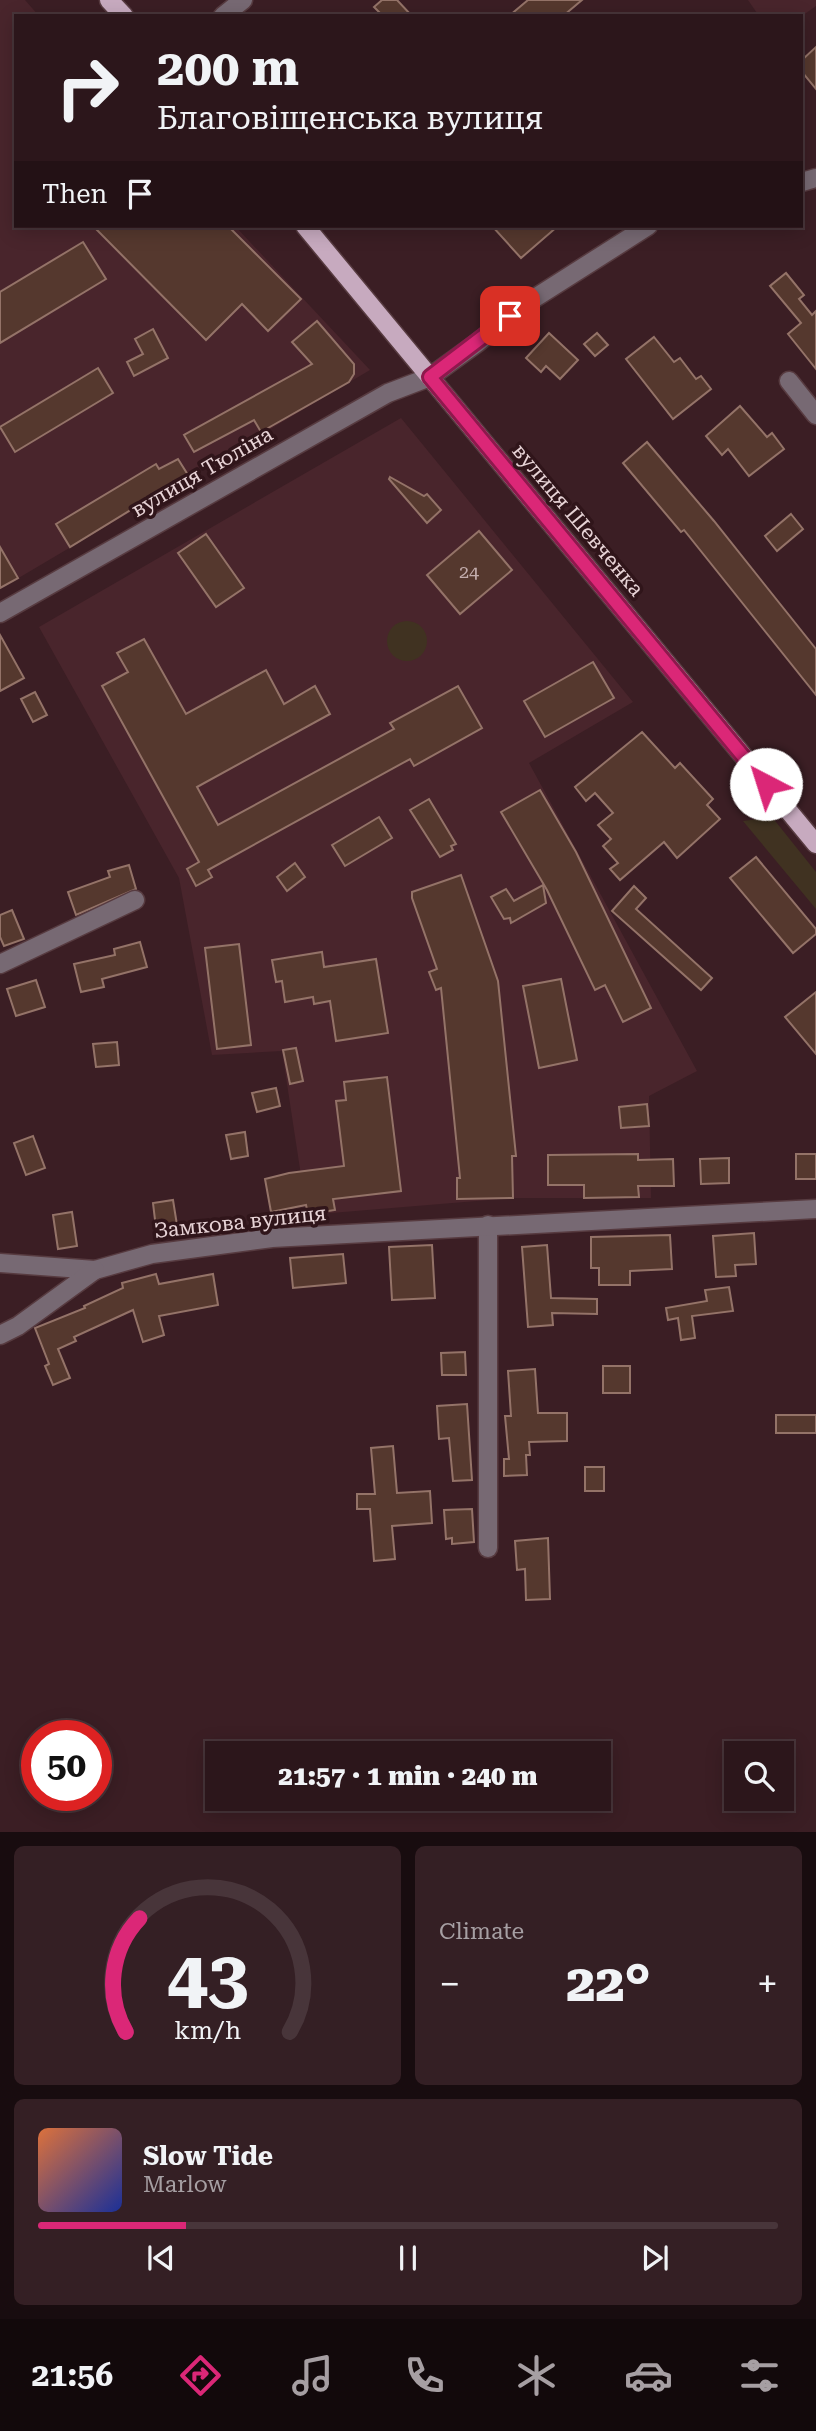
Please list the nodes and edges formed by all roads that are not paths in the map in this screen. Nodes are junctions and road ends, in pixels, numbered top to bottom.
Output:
1 (109, 0) edge
2 (243, 0) edge
3 (122, 14) edge
4 (226, 14) edge
5 (307, 228) edge
6 (645, 228) edge
7 (430, 377) junction
8 (789, 382) dead end
9 (816, 415) edge
10 (0, 613) edge
11 (816, 844) edge
12 (135, 900) dead end
13 (0, 964) edge
14 (816, 1209) edge
15 (488, 1225) junction
16 (0, 1263) edge
17 (95, 1270) junction
18 (0, 1335) edge
19 (488, 1548) dead end

1 - 3 main road
2 - 4 street
5 - 7 main road, вулиця Шевченка
6 - 7 street, вулиця Тюліна
7 - 10 street, вулиця Тюліна
7 - 11 main road, вулиця Шевченка
8 - 9 street
12 - 13 street
14 - 15 street, Замкова вулиця
15 - 17 street, Замкова вулиця
15 - 19 street
16 - 17 street, Замкова вулиця
17 - 18 street

